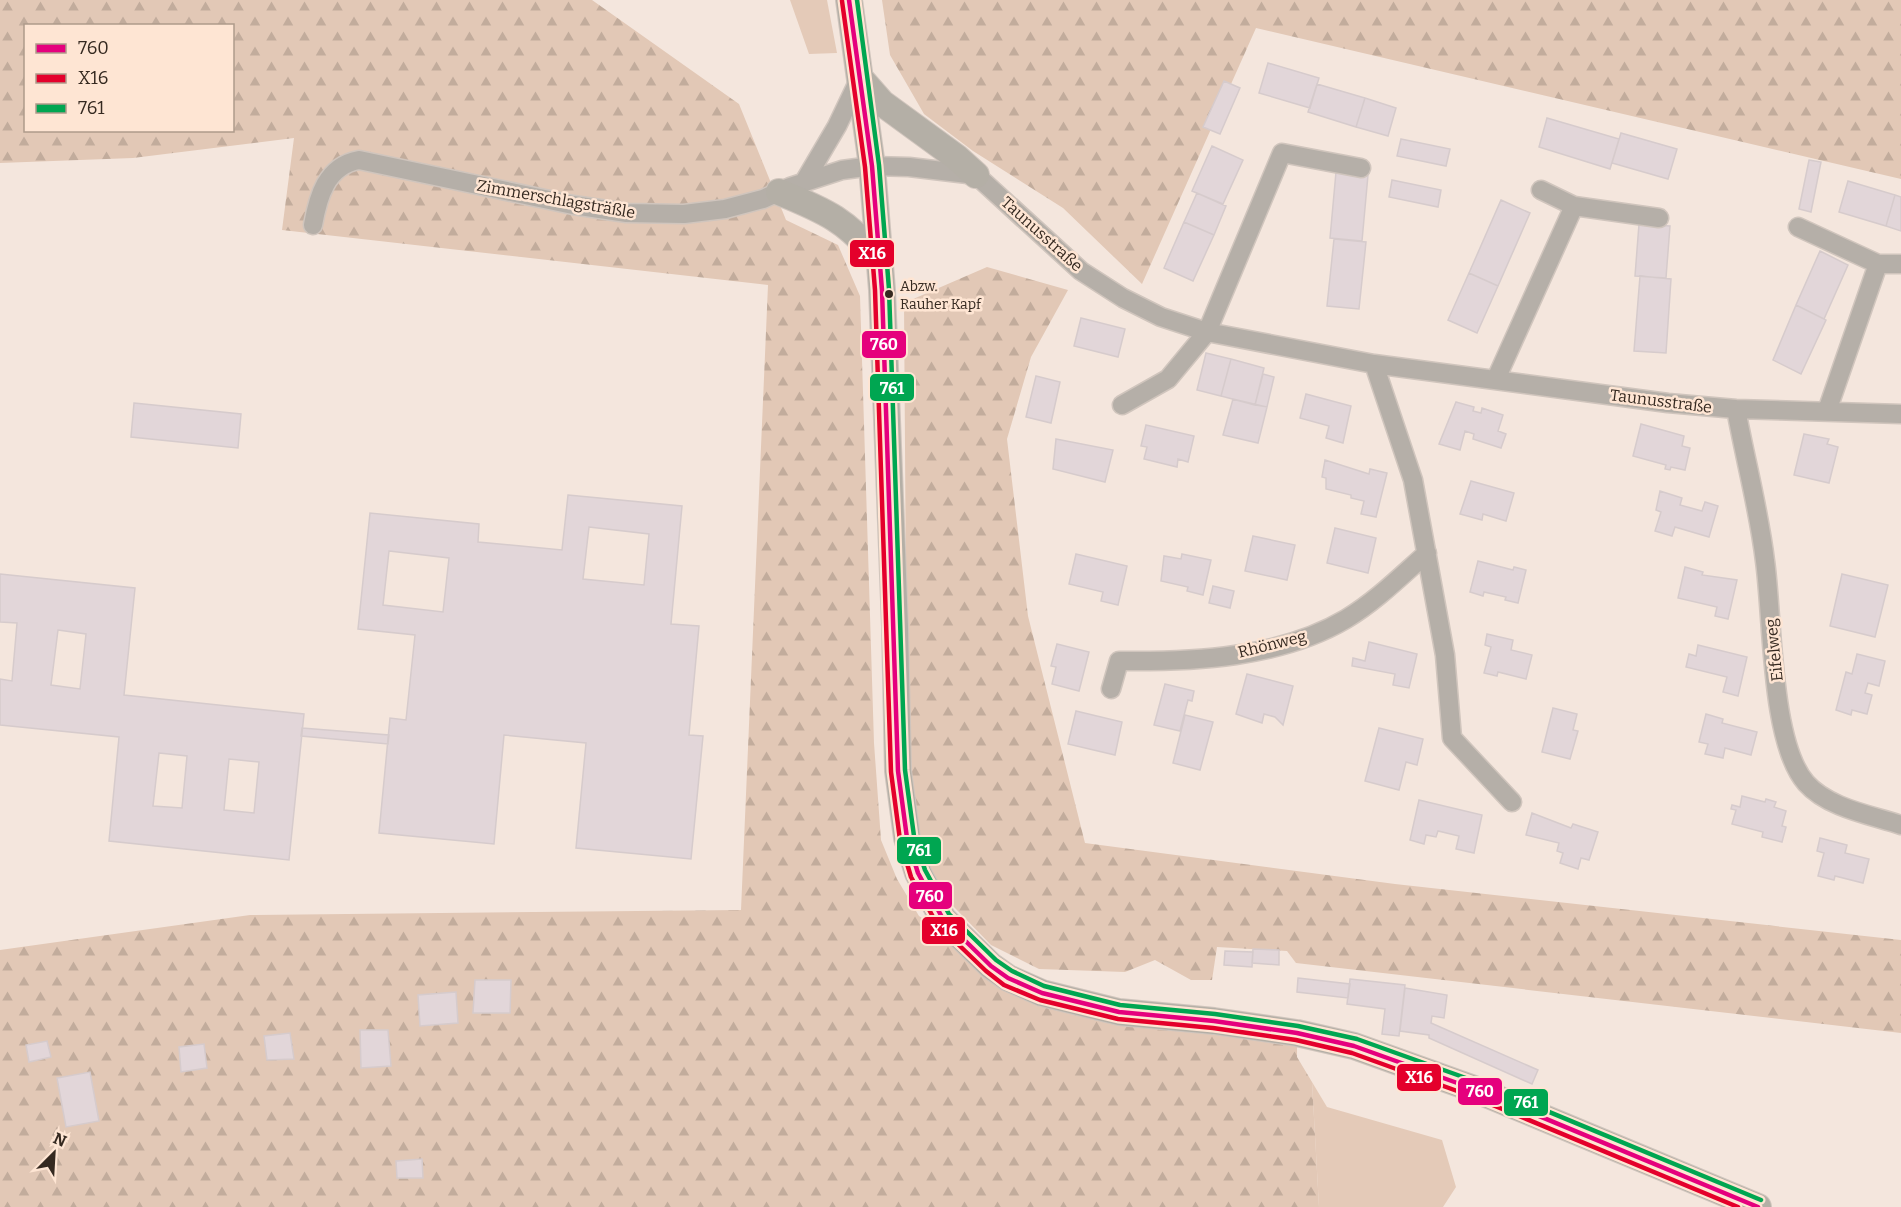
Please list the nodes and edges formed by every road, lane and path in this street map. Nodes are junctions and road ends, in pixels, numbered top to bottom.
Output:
1 (849, 0) edge
2 (860, 78) junction
3 (872, 166) junction
4 (1361, 168) dead end
5 (976, 175) junction
6 (804, 182) junction
7 (1541, 190) dead end
8 (779, 192) junction
9 (1574, 206) junction
10 (1659, 218) dead end
11 (313, 225) dead end
12 (1798, 226) dead end
13 (880, 261) junction
14 (1878, 264) junction
15 (1901, 264) edge
16 (1207, 332) junction
17 (1374, 364) junction
18 (1496, 379) junction
19 (1122, 405) dead end
20 (1736, 409) junction
21 (1827, 411) junction
22 (1901, 414) edge
23 (1427, 553) junction
24 (1111, 688) dead end
25 (1512, 802) dead end
26 (1901, 825) edge
27 (1758, 1207) edge

1 - 2 main road
2 - 3 main road
2 - 5 main road
2 - 6 street
3 - 5 street
3 - 6 street, Zimmerschlagsträßle
3 - 13 main road
4 - 16 street
5 - 16 street, Taunusstraße
6 - 8 street, Zimmerschlagsträßle
7 - 9 street
8 - 11 street, Zimmerschlagsträßle
8 - 13 main road
9 - 10 street
9 - 18 street
12 - 14 street
13 - 27 main road
14 - 15 street
14 - 21 street
16 - 17 street, Taunusstraße
16 - 19 street
17 - 18 street, Taunusstraße
17 - 23 street
18 - 20 street, Taunusstraße
20 - 21 street, Taunusstraße
20 - 26 street, Eifelweg
21 - 22 street, Taunusstraße
23 - 24 street, Rhönweg
23 - 25 street

